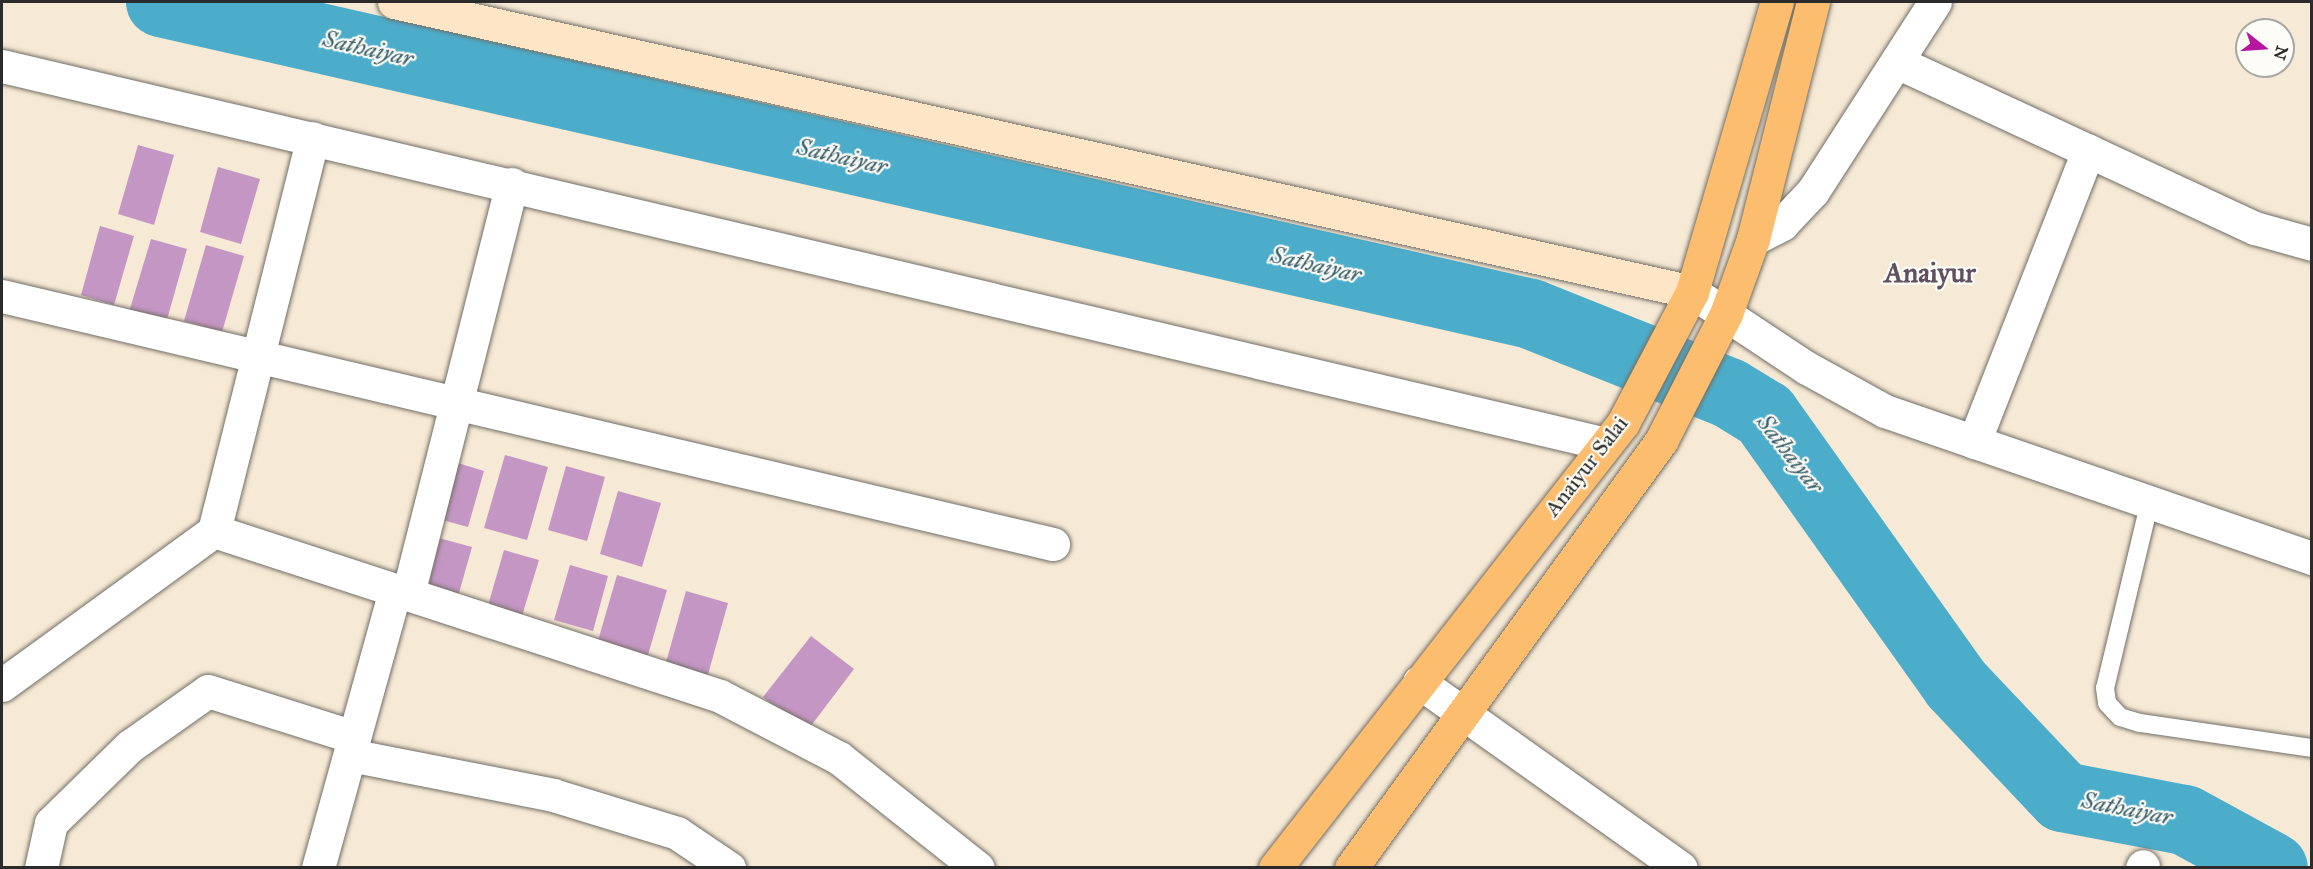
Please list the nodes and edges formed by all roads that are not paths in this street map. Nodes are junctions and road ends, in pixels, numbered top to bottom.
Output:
1 (394, 2) edge
2 (1777, 2) edge
3 (1813, 2) edge
4 (1935, 2) edge
5 (1899, 63) junction
6 (2, 66) edge
7 (313, 138) junction
8 (2088, 151) junction
9 (512, 184) junction
10 (1753, 239) junction
11 (2312, 244) edge
12 (1692, 292) junction
13 (2, 296) edge
14 (1726, 314) junction
15 (257, 358) junction
16 (456, 405) junction
17 (1614, 434) junction
18 (1974, 442) junction
19 (2149, 505) junction
20 (214, 531) junction
21 (1053, 544) dead end
22 (2312, 558) edge
23 (402, 592) junction
24 (1419, 682) junction
25 (2, 685) edge
26 (1466, 715) junction
27 (352, 746) junction
28 (2312, 748) edge
29 (958, 862) edge
30 (40, 867) edge
31 (318, 867) edge
32 (729, 867) edge
33 (1275, 867) edge
34 (1351, 867) edge
35 (1681, 867) edge

1 - 12 street
2 - 12 main road, Anaiyur Salai
3 - 10 main road, Anaiyur Salai
4 - 5 street
5 - 8 street
5 - 10 street
6 - 7 street
7 - 9 street
7 - 15 street
8 - 11 street
8 - 18 street
9 - 16 street
9 - 17 street
10 - 14 main road, Anaiyur Salai
12 - 14 street
12 - 17 main road, Anaiyur Salai
13 - 15 street
14 - 18 street
14 - 26 main road, Anaiyur Salai
15 - 16 street
15 - 20 street
16 - 21 street
16 - 23 street
17 - 24 main road, Anaiyur Salai
18 - 19 street
19 - 22 street
19 - 28 lane
20 - 23 street
20 - 25 street
23 - 27 street
23 - 29 street
24 - 26 street
24 - 33 main road, Anaiyur Salai
26 - 34 main road, Anaiyur Salai
26 - 35 street
27 - 30 street
27 - 31 street
27 - 32 street

